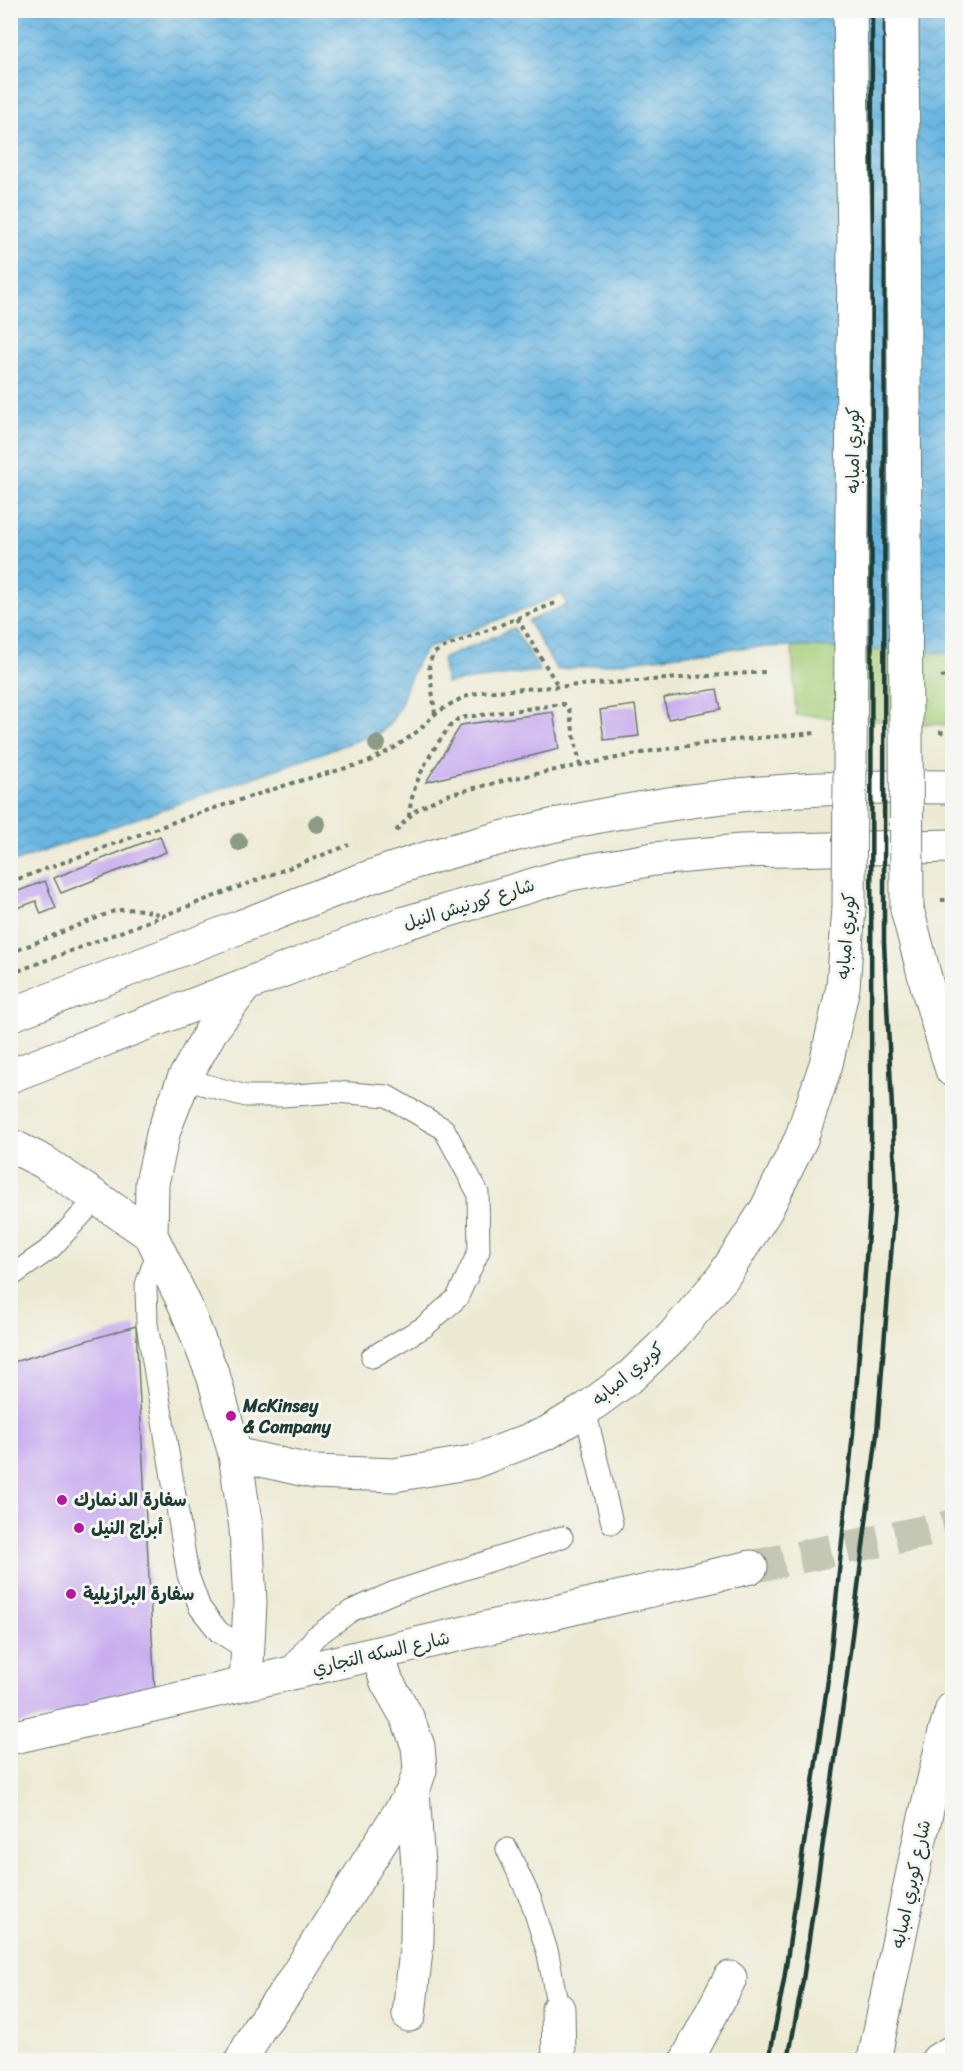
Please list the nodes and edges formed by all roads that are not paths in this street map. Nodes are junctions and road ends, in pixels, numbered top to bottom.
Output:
1 (850, 10) edge
2 (902, 10) edge
3 (952, 787) edge
4 (952, 846) edge
5 (244, 987) junction
6 (10, 1015) edge
7 (952, 1070) edge
8 (10, 1076) edge
9 (184, 1079) junction
10 (10, 1145) edge
11 (97, 1198) junction
12 (155, 1241) junction
13 (10, 1277) edge
14 (372, 1357) dead end
15 (585, 1410) junction
16 (235, 1454) junction
17 (612, 1523) dead end
18 (562, 1537) dead end
19 (752, 1567) tunnel mouth
20 (248, 1650) junction
21 (377, 1654) junction
22 (286, 1674) junction
23 (246, 1683) junction
24 (952, 1709) edge
25 (10, 1738) edge
26 (413, 1791) junction
27 (507, 1849) dead end
28 (730, 1978) dead end
29 (558, 2009) joint
30 (409, 2015) dead end
31 (952, 2052) edge
32 (242, 2061) edge
33 (559, 2061) edge
34 (687, 2061) edge
35 (874, 2061) edge
36 (938, 2061) edge

1 - 15 main road, كوبري امبابه, bridge
2 - 7 main road, bridge
3 - 6 main road
4 - 5 main road, شارع كورنيش النيل
5 - 8 main road, شارع كورنيش النيل
5 - 9 main road
9 - 12 main road
9 - 14 lane
10 - 11 main road
11 - 12 main road
11 - 13 lane
12 - 16 main road
12 - 20 lane
15 - 16 main road, كوبري امبابه
15 - 17 lane
16 - 20 main road
18 - 22 lane
19 - 21 main road, شارع السكه التجاري
20 - 23 main road
21 - 22 main road, شارع السكه التجاري
21 - 26 main road
22 - 23 main road, شارع السكه التجاري
23 - 25 main road, شارع السكه التجاري
24 - 35 main road, شارع كوبري امبابه
26 - 30 main road
26 - 32 main road
27 - 29 lane
28 - 34 main road
29 - 33 main road
31 - 36 main road

